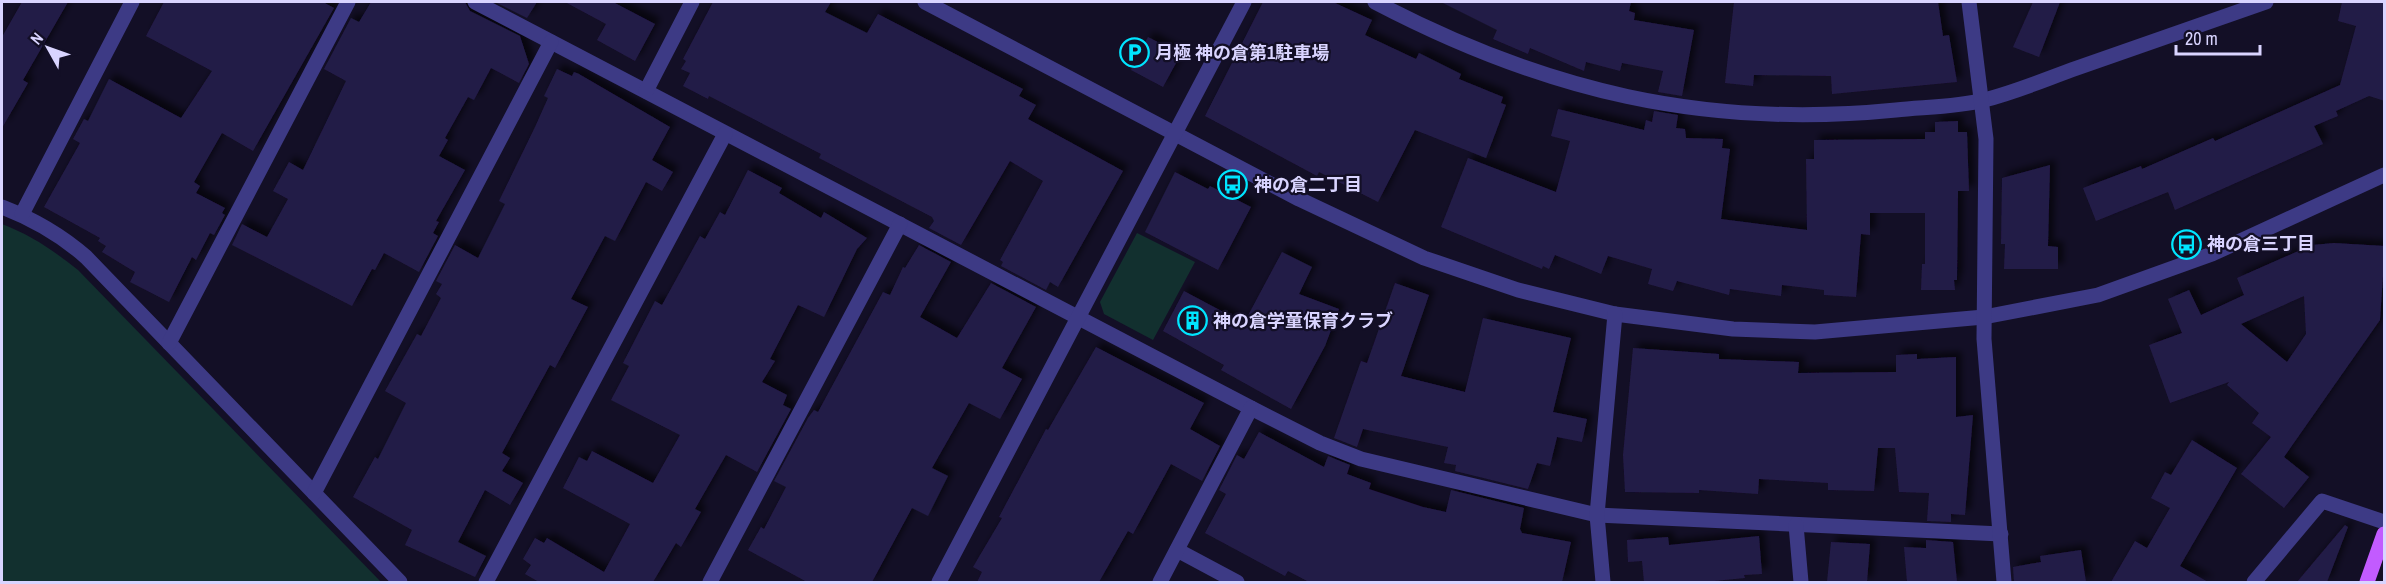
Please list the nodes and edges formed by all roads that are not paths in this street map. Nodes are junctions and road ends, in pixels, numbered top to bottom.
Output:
1 (132, 2) edge
2 (348, 2) edge
3 (475, 2) edge
4 (692, 2) edge
5 (925, 2) edge
6 (1244, 2) edge
7 (1375, 2) edge
8 (1969, 2) edge
9 (2266, 2) edge
10 (552, 42) junction
11 (646, 91) junction
12 (1983, 101) junction
13 (1175, 132) junction
14 (725, 134) junction
15 (2385, 175) edge
16 (2, 207) edge
17 (22, 214) junction
18 (900, 224) junction
19 (1615, 314) junction
20 (1984, 317) junction
21 (1078, 318) junction
22 (169, 343) junction
23 (1251, 408) junction
24 (314, 492) junction
25 (1597, 514) junction
26 (2385, 522) edge
27 (1796, 525) junction
28 (2001, 534) junction
29 (2385, 534) edge
30 (1177, 549) junction
31 (400, 582) edge
32 (486, 582) edge
33 (710, 582) edge
34 (939, 582) edge
35 (1160, 582) edge
36 (1237, 582) edge
37 (1604, 582) edge
38 (1801, 582) edge
39 (2004, 582) edge
40 (2254, 582) edge
41 (2367, 582) edge

1 - 17 street
2 - 22 street
3 - 10 street
4 - 11 street
5 - 13 street
6 - 13 street
7 - 12 street
8 - 12 street
9 - 12 street
10 - 11 street
10 - 24 street
11 - 14 street
12 - 20 street
13 - 19 street
13 - 21 street
14 - 18 street
14 - 32 street
15 - 20 street
16 - 17 street
17 - 22 street
18 - 21 street
18 - 33 street
19 - 20 street
19 - 25 street
20 - 28 street
21 - 23 street
21 - 34 street
22 - 24 street
23 - 25 street
23 - 30 street
24 - 31 street
25 - 27 street
25 - 37 street
26 - 40 street
27 - 28 street
27 - 38 street
28 - 39 street
29 - 41 main road
30 - 35 street
30 - 36 street

